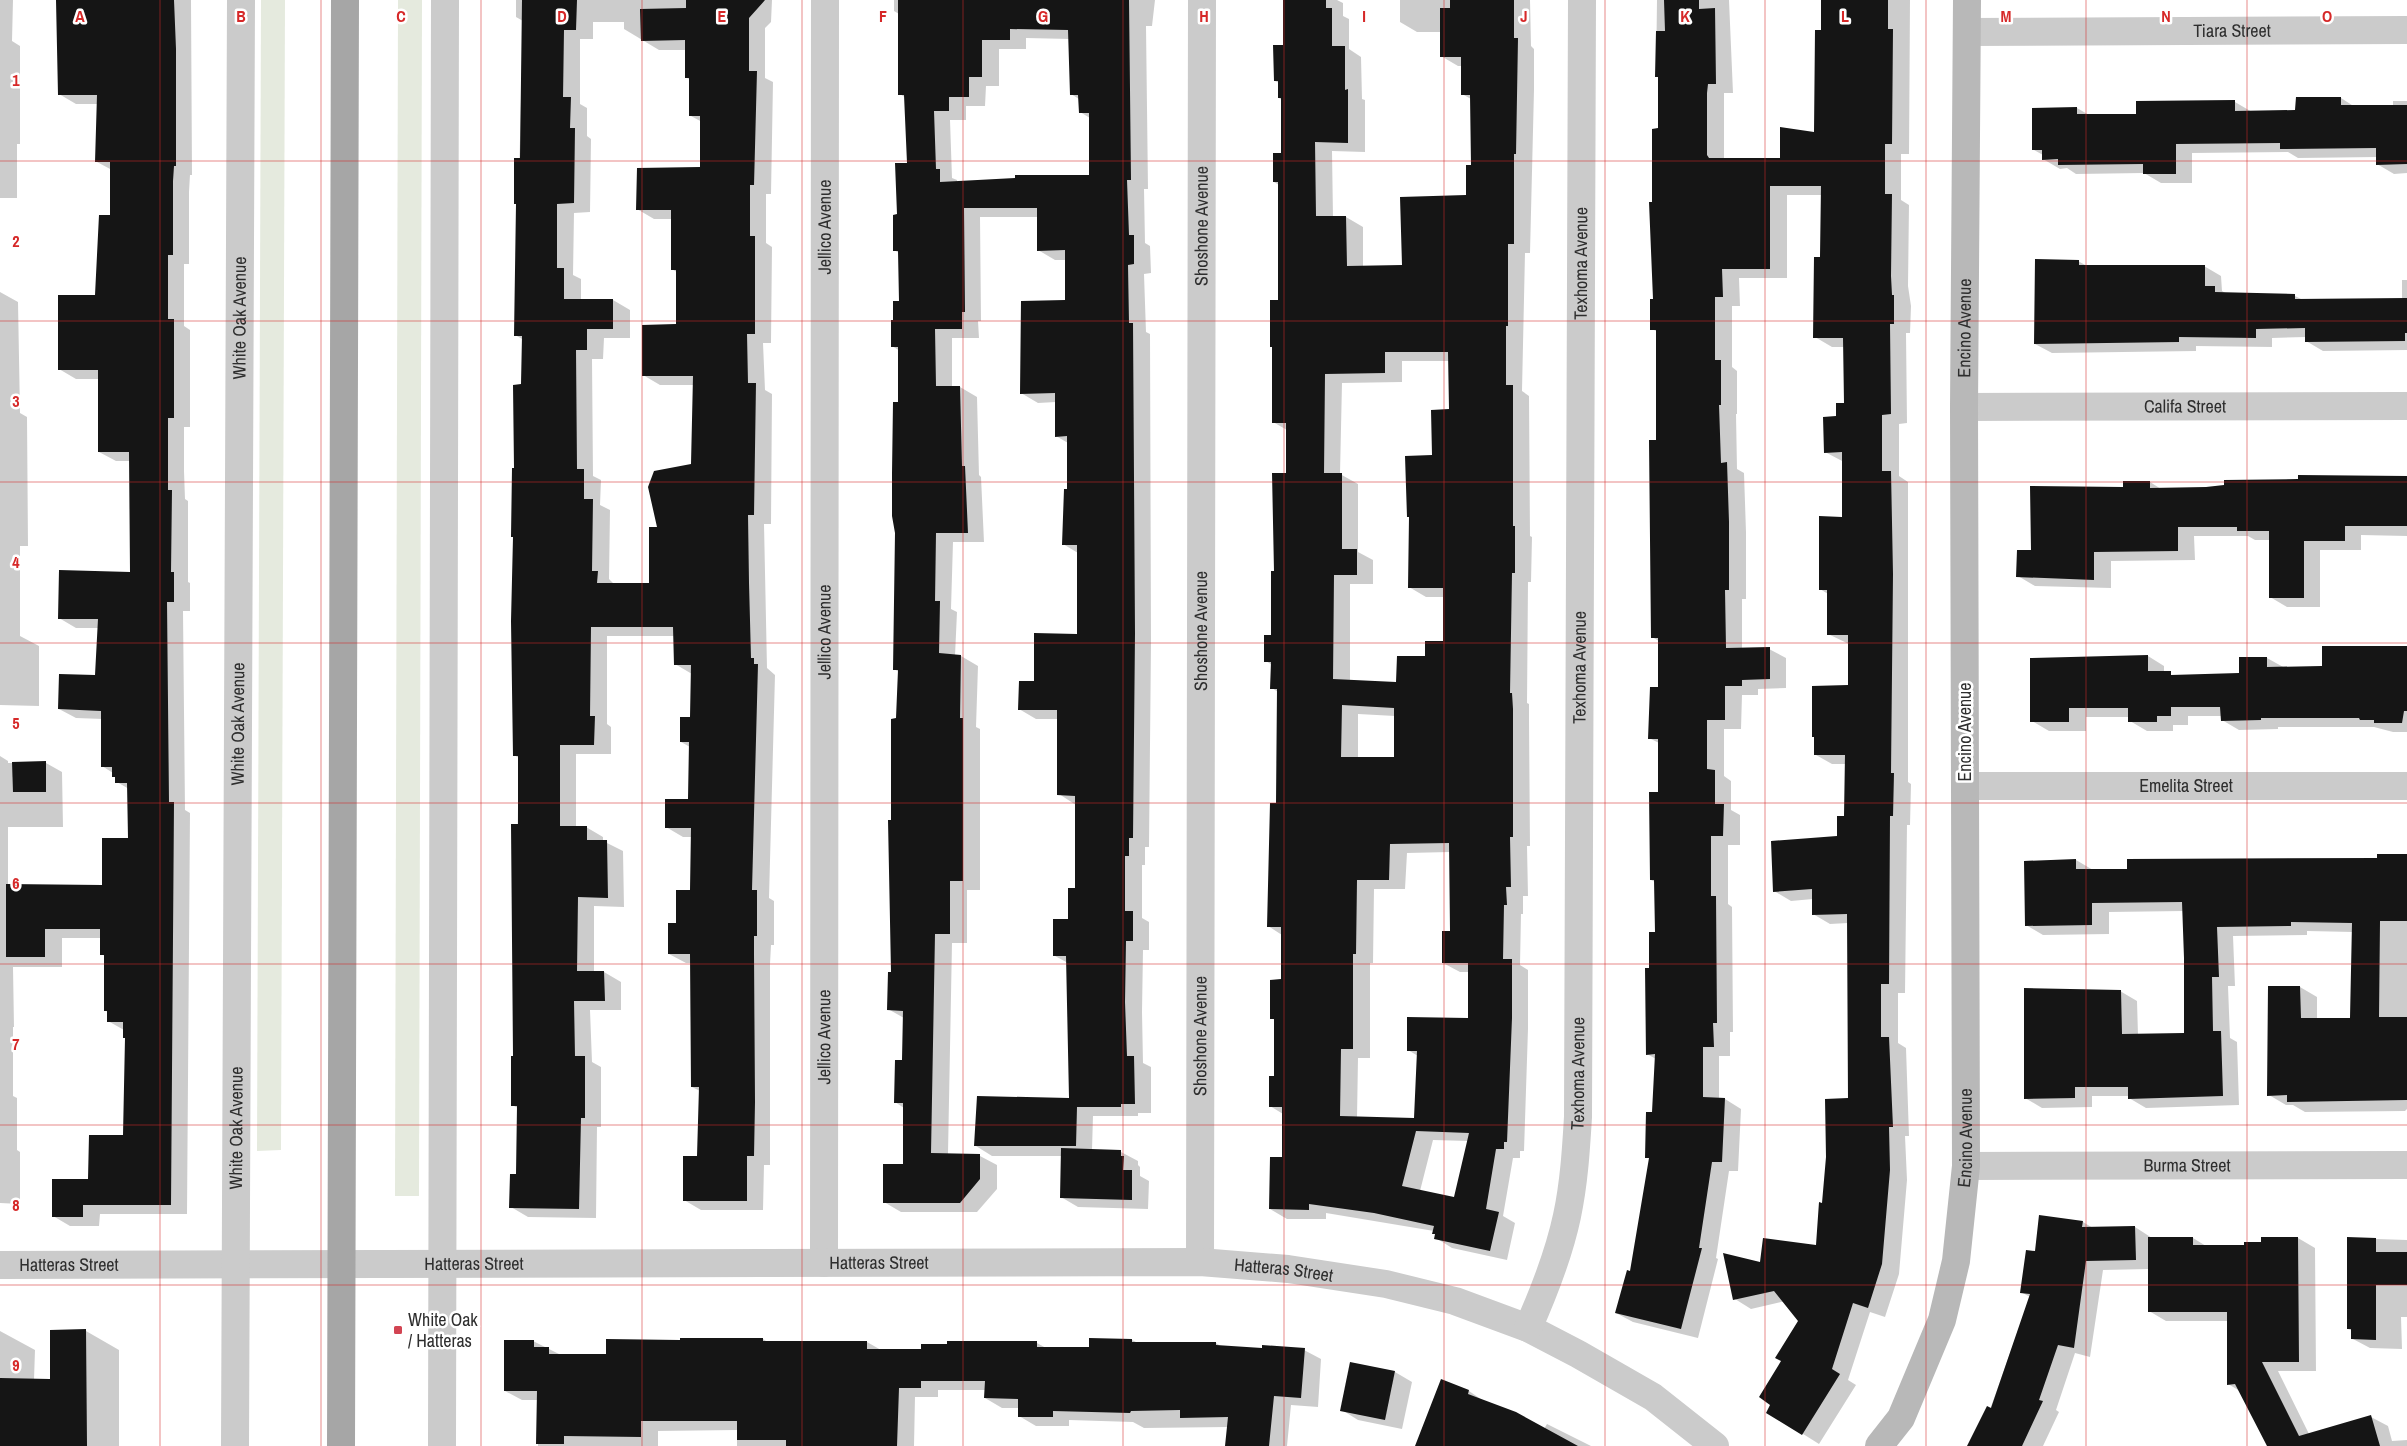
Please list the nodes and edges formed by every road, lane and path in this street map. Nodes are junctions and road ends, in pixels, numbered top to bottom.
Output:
1 (240, 0) edge
2 (345, 0) edge
3 (445, 0) edge
4 (825, 0) edge
5 (1202, 0) edge
6 (1582, 0) edge
7 (1967, 0) edge
8 (2407, 30) edge
9 (1967, 32) junction
10 (2407, 406) edge
11 (1964, 407) junction
12 (1965, 786) junction
13 (2407, 786) edge
14 (2407, 1165) edge
15 (1966, 1166) junction
16 (1200, 1262) junction
17 (824, 1263) junction
18 (234, 1264) junction
19 (342, 1264) junction
20 (442, 1264) junction
21 (0, 1265) edge
22 (1528, 1328) junction
23 (235, 1446) edge
24 (341, 1446) edge
25 (442, 1446) edge
26 (1715, 1446) edge
27 (1879, 1446) edge

1 - 18 street, White Oak Avenue
2 - 19 main road
3 - 20 street
4 - 17 street, Jellico Avenue
5 - 16 street, Shoshone Avenue
6 - 22 street, Texhoma Avenue
7 - 9 street, Encino Avenue
8 - 9 street, Tiara Street
9 - 11 street, Encino Avenue
10 - 11 street, Califa Street
11 - 12 street, Encino Avenue
12 - 13 street, Emelita Street
12 - 15 street, Encino Avenue
14 - 15 street, Burma Street
15 - 27 street, Encino Avenue
16 - 17 street, Hatteras Street
16 - 22 street, Hatteras Street
17 - 20 street, Hatteras Street
18 - 19 street, Hatteras Street
18 - 21 street, Hatteras Street
18 - 23 street, White Oak Avenue
19 - 20 street, Hatteras Street
19 - 24 main road
20 - 25 street
22 - 26 street, Hatteras Street

